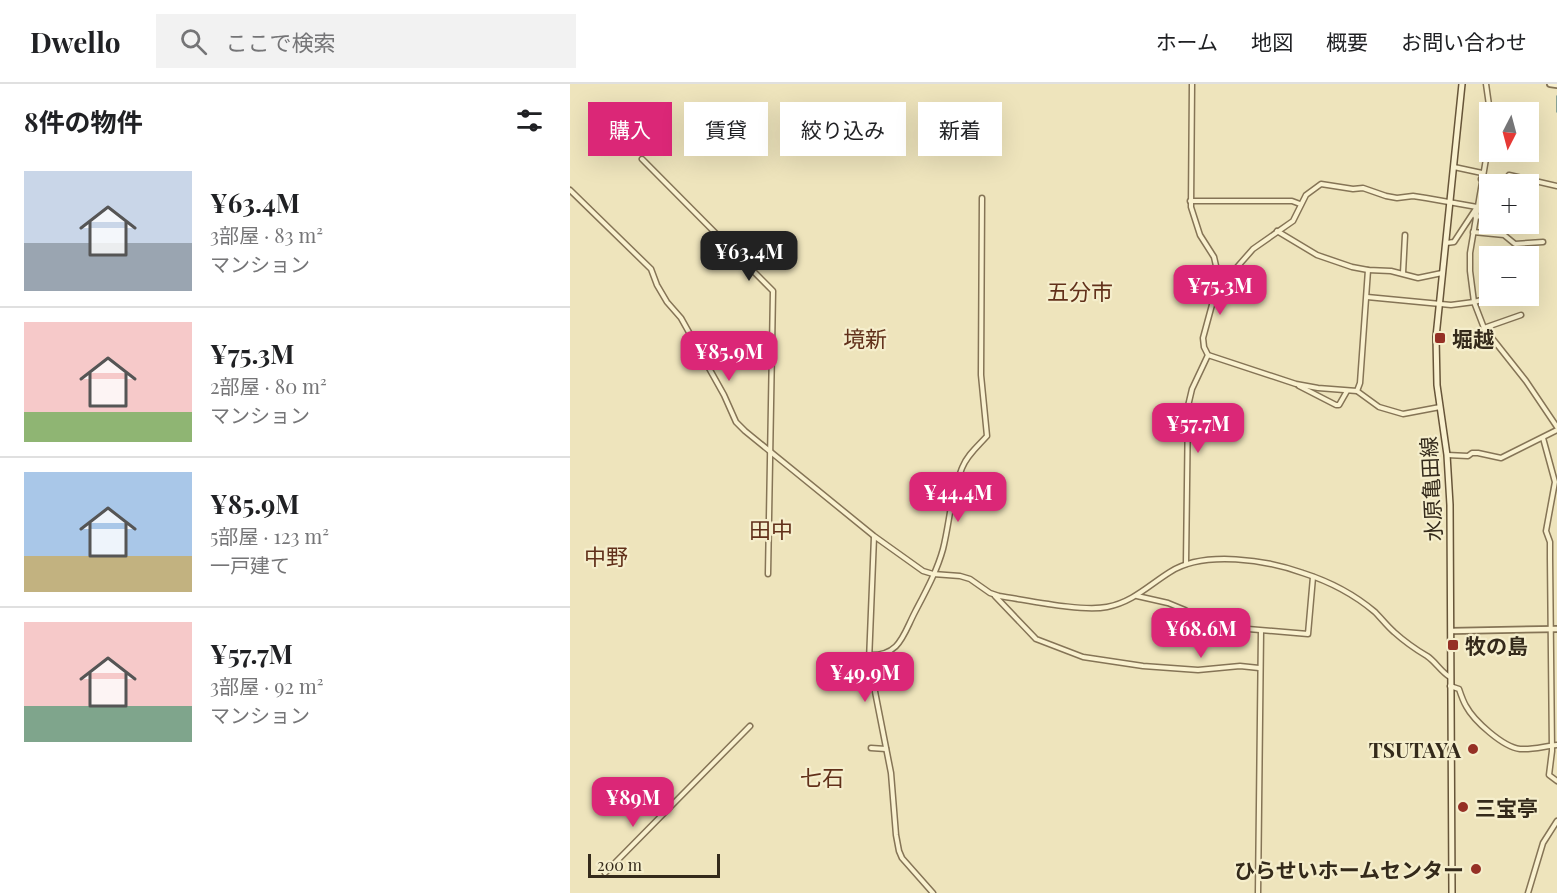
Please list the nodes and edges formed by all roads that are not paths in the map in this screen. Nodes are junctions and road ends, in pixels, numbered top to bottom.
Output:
1 (1192, 84) edge
2 (1462, 84) edge
3 (1486, 84) edge
4 (1550, 84) edge
5 (1557, 85) edge
6 (1488, 102) edge
7 (642, 159) dead end
8 (1483, 162) edge
9 (1453, 167) junction
10 (1482, 173) joint
11 (1539, 182) edge
12 (1557, 186) edge
13 (570, 190) edge
14 (1479, 193) edge
15 (982, 198) dead end
16 (1190, 201) junction
17 (1449, 201) junction
18 (1300, 204) junction
19 (1477, 207) junction
20 (1475, 216) junction
21 (1479, 217) edge
22 (1277, 231) junction
23 (1473, 232) junction
24 (1405, 235) dead end
25 (1543, 242) dead end
26 (1445, 243) junction
27 (1368, 270) junction
28 (1403, 273) junction
29 (1442, 273) junction
30 (1219, 279) junction
31 (1367, 297) junction
32 (1479, 301) edge
33 (1474, 302) junction
34 (1439, 305) junction
35 (1521, 315) dead end
36 (1484, 328) junction
37 (1208, 355) junction
38 (1296, 384) junction
39 (1347, 391) junction
40 (1357, 391) junction
41 (1440, 407) junction
42 (1557, 429) edge
43 (1543, 438) junction
44 (770, 452) junction
45 (1447, 455) junction
46 (874, 536) junction
47 (1186, 564) junction
48 (768, 573) dead end
49 (934, 574) junction
50 (1313, 577) junction
51 (992, 594) junction
52 (1136, 596) junction
53 (1554, 629) edge
54 (1261, 631) junction
55 (1451, 631) junction
56 (869, 655) junction
57 (1259, 668) junction
58 (1450, 677) junction
59 (1450, 687) junction
60 (750, 726) dead end
61 (1554, 745) edge
62 (871, 748) dead end
63 (886, 749) junction
64 (1557, 781) edge
65 (1557, 821) edge
66 (605, 873) dead end
67 (933, 893) edge
68 (1258, 893) edge
69 (1452, 893) edge
70 (1528, 893) edge

1 - 16 street
2 - 9 main road, 水原亀田線
3 - 6 street
4 - 5 street
7 - 44 street
8 - 10 street
9 - 10 street
9 - 17 main road, 水原亀田線
11 - 12 street
13 - 44 street
14 - 19 street
15 - 49 street
16 - 18 street
16 - 30 street
17 - 18 street
17 - 19 street
17 - 26 main road, 水原亀田線
18 - 22 street
19 - 20 street
19 - 26 street
20 - 21 street
20 - 23 street
22 - 27 street
22 - 30 street
23 - 25 street
23 - 33 street
24 - 28 street
26 - 29 main road, 水原亀田線
27 - 28 street
27 - 31 street
28 - 29 street
29 - 34 main road, 水原亀田線
30 - 37 street
31 - 34 street
31 - 40 street
32 - 33 street
33 - 34 street
33 - 36 street
34 - 41 main road, 水原亀田線
35 - 36 street
36 - 42 street
37 - 38 street
37 - 47 street
38 - 39 street
38 - 39 street
39 - 40 street
40 - 41 street
41 - 45 main road, 水原亀田線
42 - 43 street
43 - 45 street
43 - 53 street
44 - 46 street
44 - 48 street
45 - 55 main road, 水原亀田線
46 - 49 street
46 - 56 street
47 - 50 street
47 - 52 street
49 - 51 street
49 - 56 street
50 - 54 street
50 - 58 street
51 - 52 street
51 - 57 street
52 - 54 street
53 - 55 street
53 - 61 street
54 - 57 street
55 - 58 main road, 水原亀田線
56 - 63 street
57 - 68 street
58 - 59 main road, 水原亀田線
59 - 61 street
59 - 69 main road, 水原亀田線
60 - 66 street
61 - 64 street
62 - 63 street
63 - 67 street
65 - 70 street

